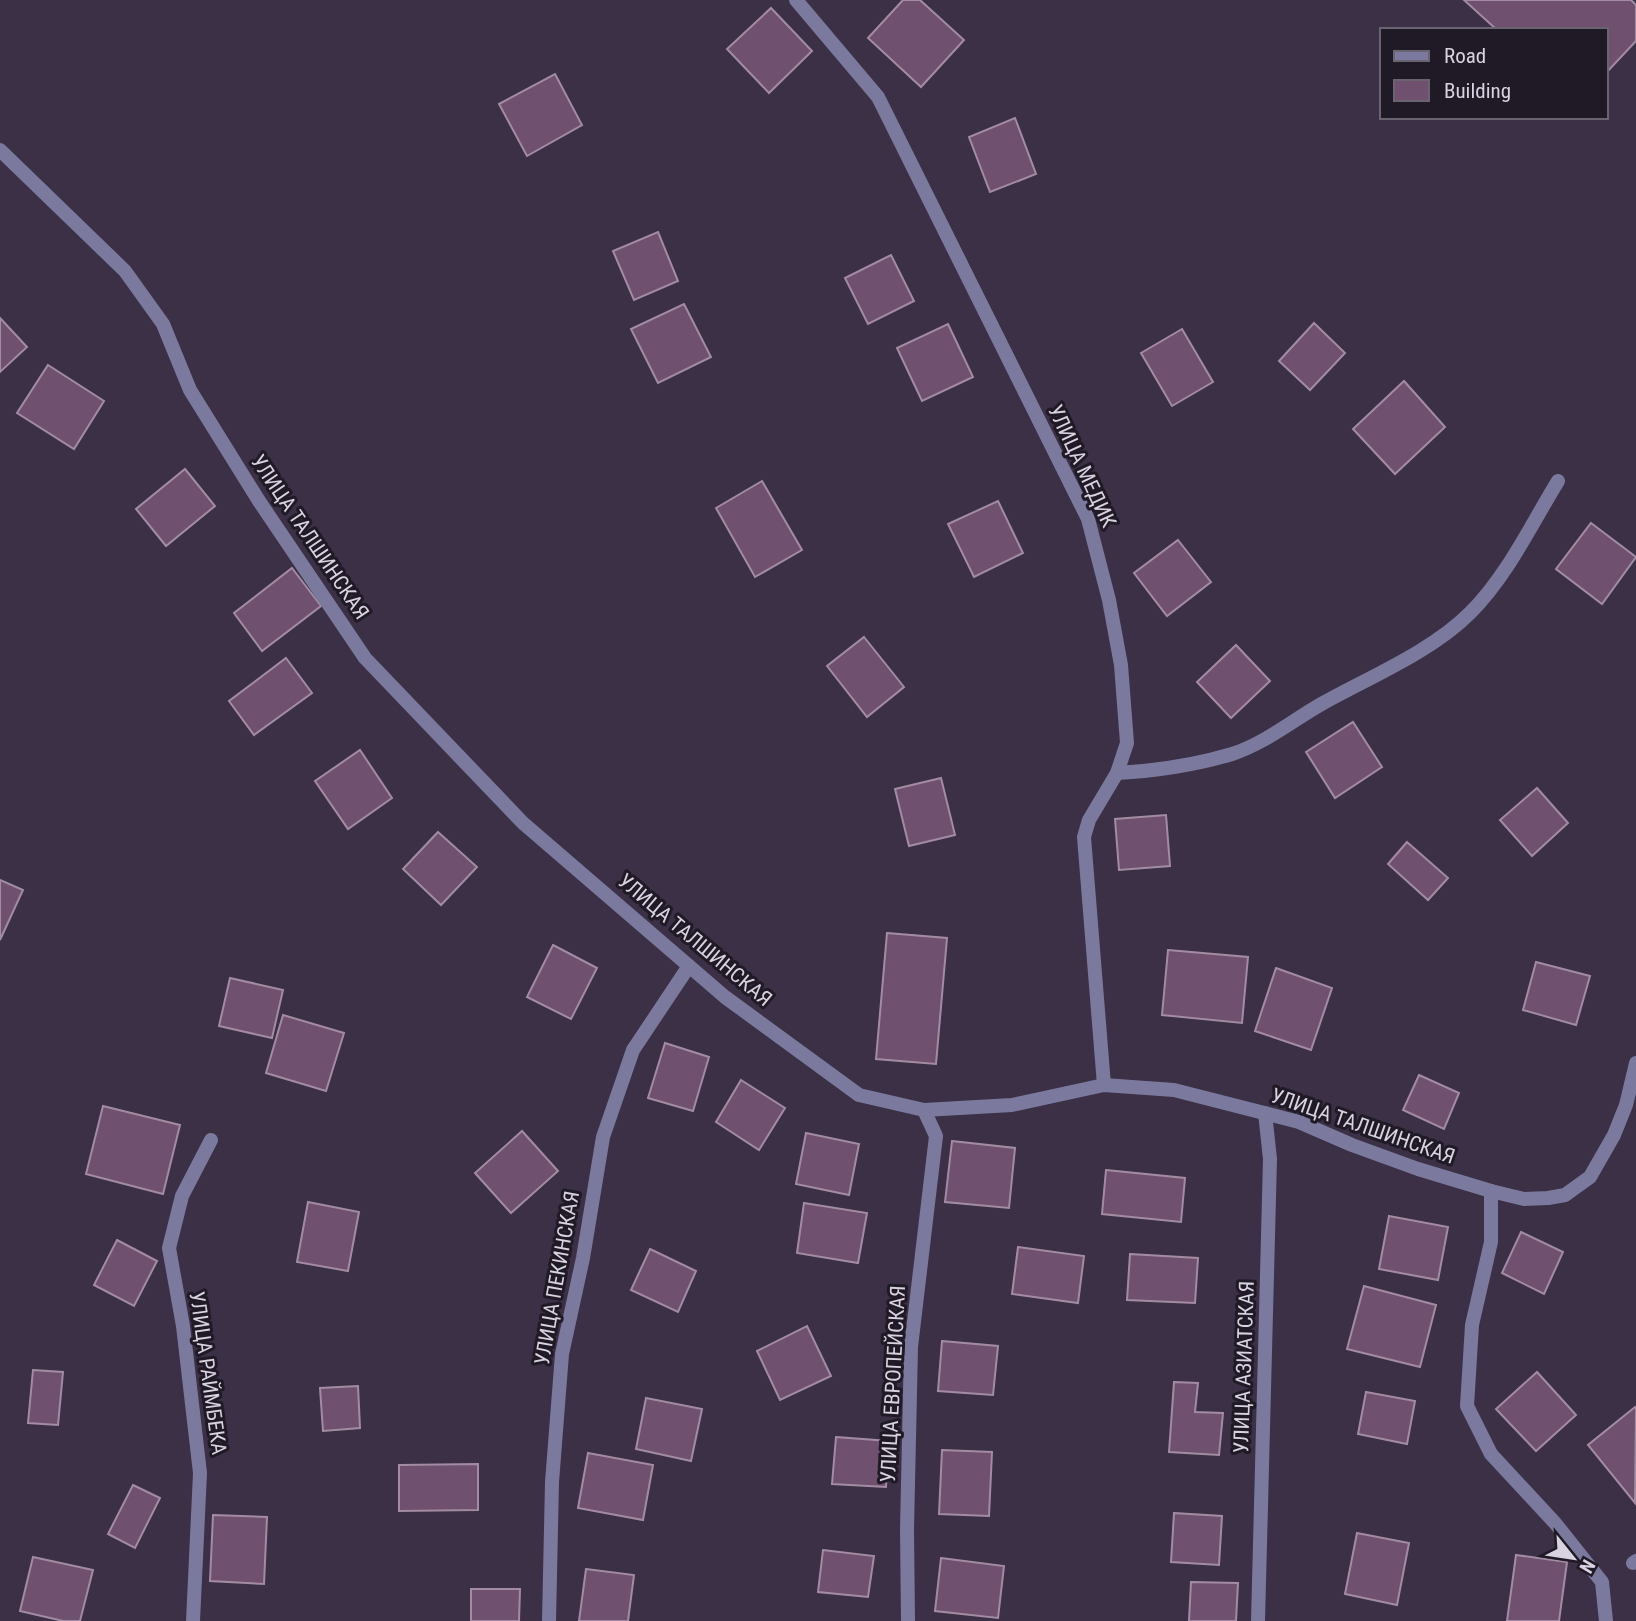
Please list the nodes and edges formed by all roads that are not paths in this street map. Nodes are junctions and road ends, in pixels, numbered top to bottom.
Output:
1 (796, 0) edge
2 (0, 150) edge
3 (1558, 481) dead end
4 (1117, 773) junction
5 (689, 966) junction
6 (1636, 1063) edge
7 (1104, 1085) junction
8 (924, 1110) junction
9 (1265, 1113) junction
10 (211, 1140) dead end
11 (1491, 1191) junction
12 (193, 1621) edge
13 (549, 1621) edge
14 (908, 1621) edge
15 (1258, 1621) edge
16 (1606, 1621) edge

1 - 4 street, УЛИЦА МЕДИК
2 - 5 street, УЛИЦА ТАЛШИНСКАЯ
3 - 4 street
4 - 7 street, УЛИЦА МЕДИК
5 - 8 street, УЛИЦА ТАЛШИНСКАЯ
5 - 13 street, УЛИЦА ПЕКИНСКАЯ
6 - 11 street, УЛИЦА ТАЛШИНСКАЯ
7 - 8 street, УЛИЦА ТАЛШИНСКАЯ
7 - 9 street, УЛИЦА ТАЛШИНСКАЯ
8 - 14 street, УЛИЦА ЕВРОПЕЙСКАЯ
9 - 11 street, УЛИЦА ТАЛШИНСКАЯ
9 - 15 street, УЛИЦА АЗИАТСКАЯ
10 - 12 street, УЛИЦА РАЙМБЕКА
11 - 16 street

